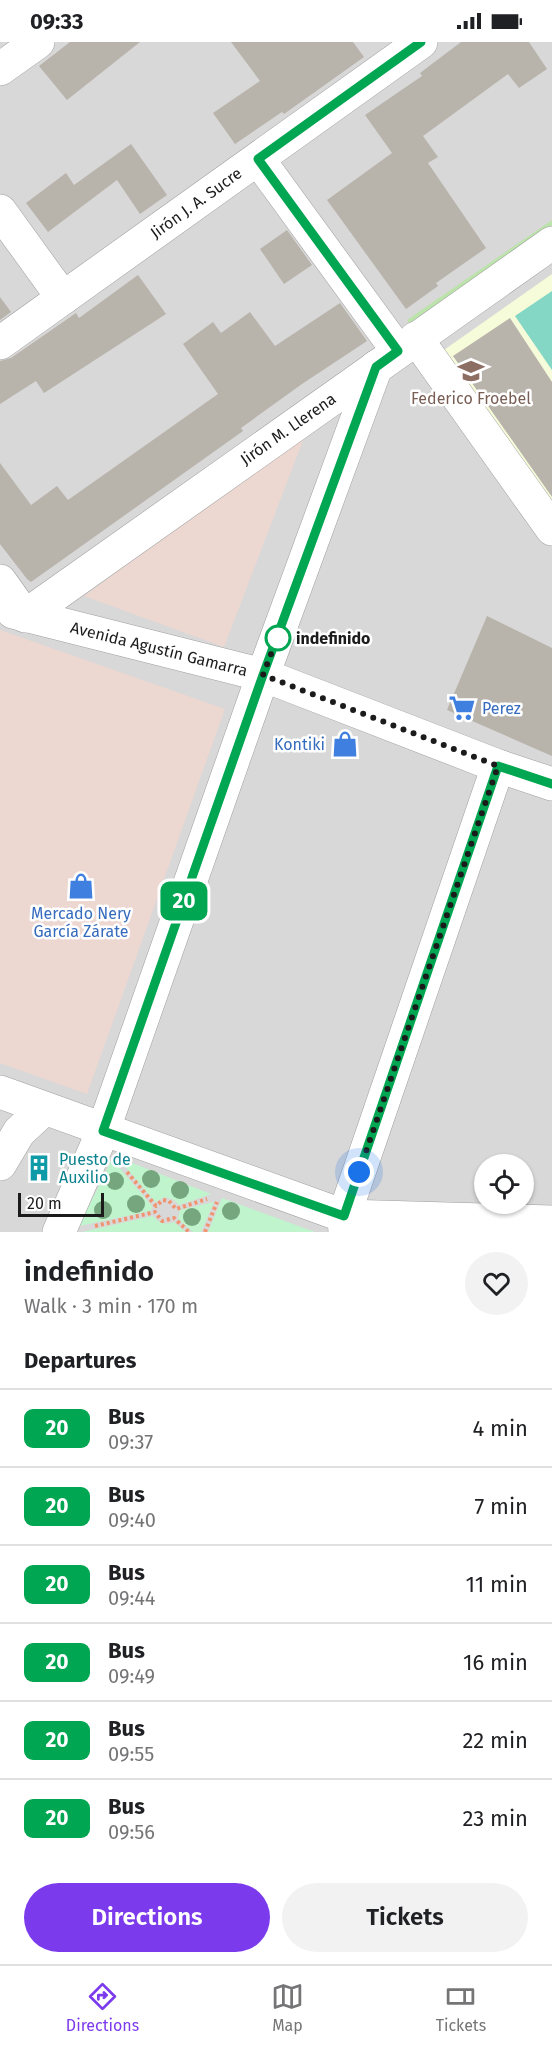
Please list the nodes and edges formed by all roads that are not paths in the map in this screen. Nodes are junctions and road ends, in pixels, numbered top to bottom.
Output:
1 (38, 42) edge
2 (421, 42) edge
3 (0, 69) edge
4 (258, 159) junction
5 (0, 211) edge
6 (552, 243) edge
7 (63, 298) junction
8 (0, 343) edge
9 (397, 352) junction
10 (552, 529) edge
11 (0, 581) edge
12 (12, 612) edge
13 (263, 675) junction
14 (498, 766) junction
15 (552, 784) edge
16 (0, 1092) edge
17 (44, 1109) junction
18 (103, 1131) junction
19 (0, 1164) edge
20 (552, 1222) edge
21 (344, 1224) edge
22 (72, 1230) edge

1 - 3 street
2 - 4 street, Jirón J. A. Sucre
4 - 7 street, Jirón J. A. Sucre
4 - 9 street
5 - 7 street
6 - 9 street, Jirón M. Llerena
7 - 8 street, Jirón J. A. Sucre
9 - 10 street
9 - 12 street, Jirón M. Llerena
9 - 13 street
11 - 12 street
12 - 13 street, Avenida Agustín Gamarra
13 - 14 street, Avenida Agustín Gamarra
13 - 18 street
14 - 15 street, Avenida Agustín Gamarra
14 - 21 street
16 - 17 street
17 - 18 street
17 - 19 street
18 - 21 street
18 - 22 street
20 - 21 street

